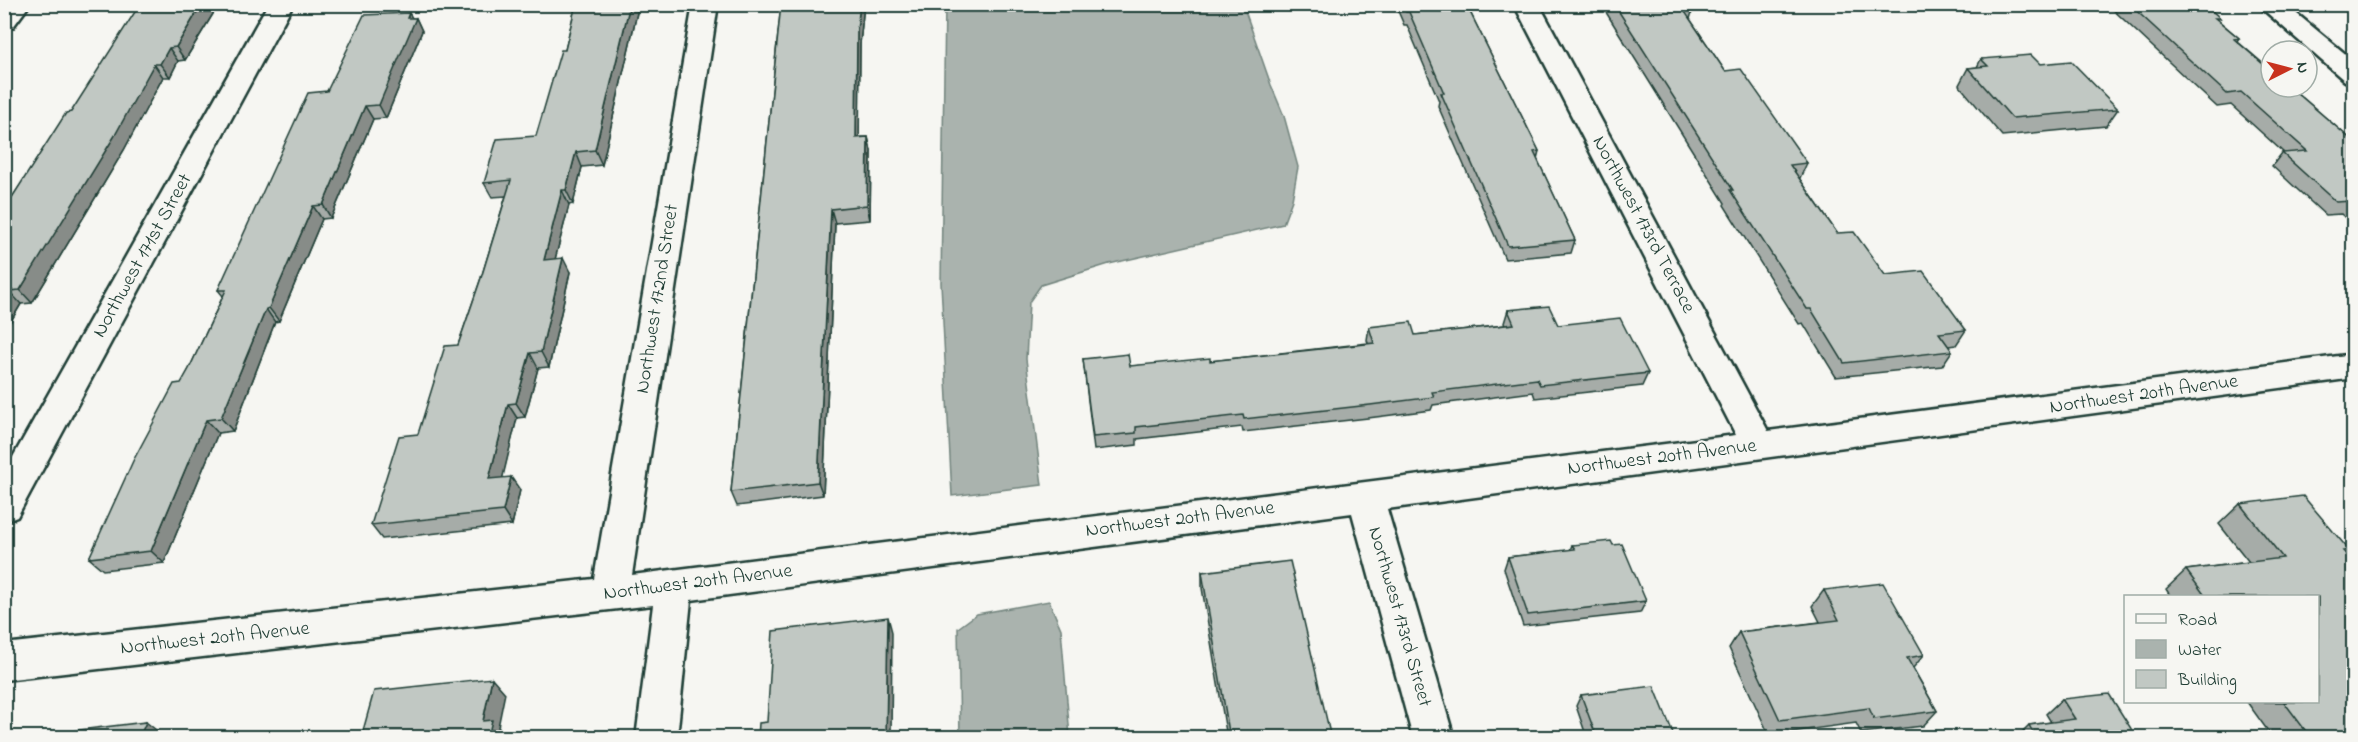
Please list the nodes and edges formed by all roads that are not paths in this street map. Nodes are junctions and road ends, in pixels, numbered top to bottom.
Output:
1 (18, 4) edge
2 (281, 4) edge
3 (706, 4) edge
4 (1526, 4) edge
5 (2269, 4) edge
6 (4, 22) edge
7 (2354, 75) edge
8 (2354, 366) edge
9 (1760, 446) junction
10 (1365, 496) junction
11 (4, 507) edge
12 (674, 586) junction
13 (610, 594) junction
14 (4, 662) edge
15 (656, 738) edge
16 (1434, 738) edge

1 - 6 street
2 - 11 street, Northwest 171st Street
3 - 13 street, Northwest 172nd Street
4 - 9 street, Northwest 173rd Terrace
5 - 7 street
8 - 9 street, Northwest 20th Avenue
9 - 10 street, Northwest 20th Avenue
10 - 12 street, Northwest 20th Avenue
10 - 16 street, Northwest 173rd Street
12 - 13 street, Northwest 20th Avenue
12 - 15 street
13 - 14 street, Northwest 20th Avenue

